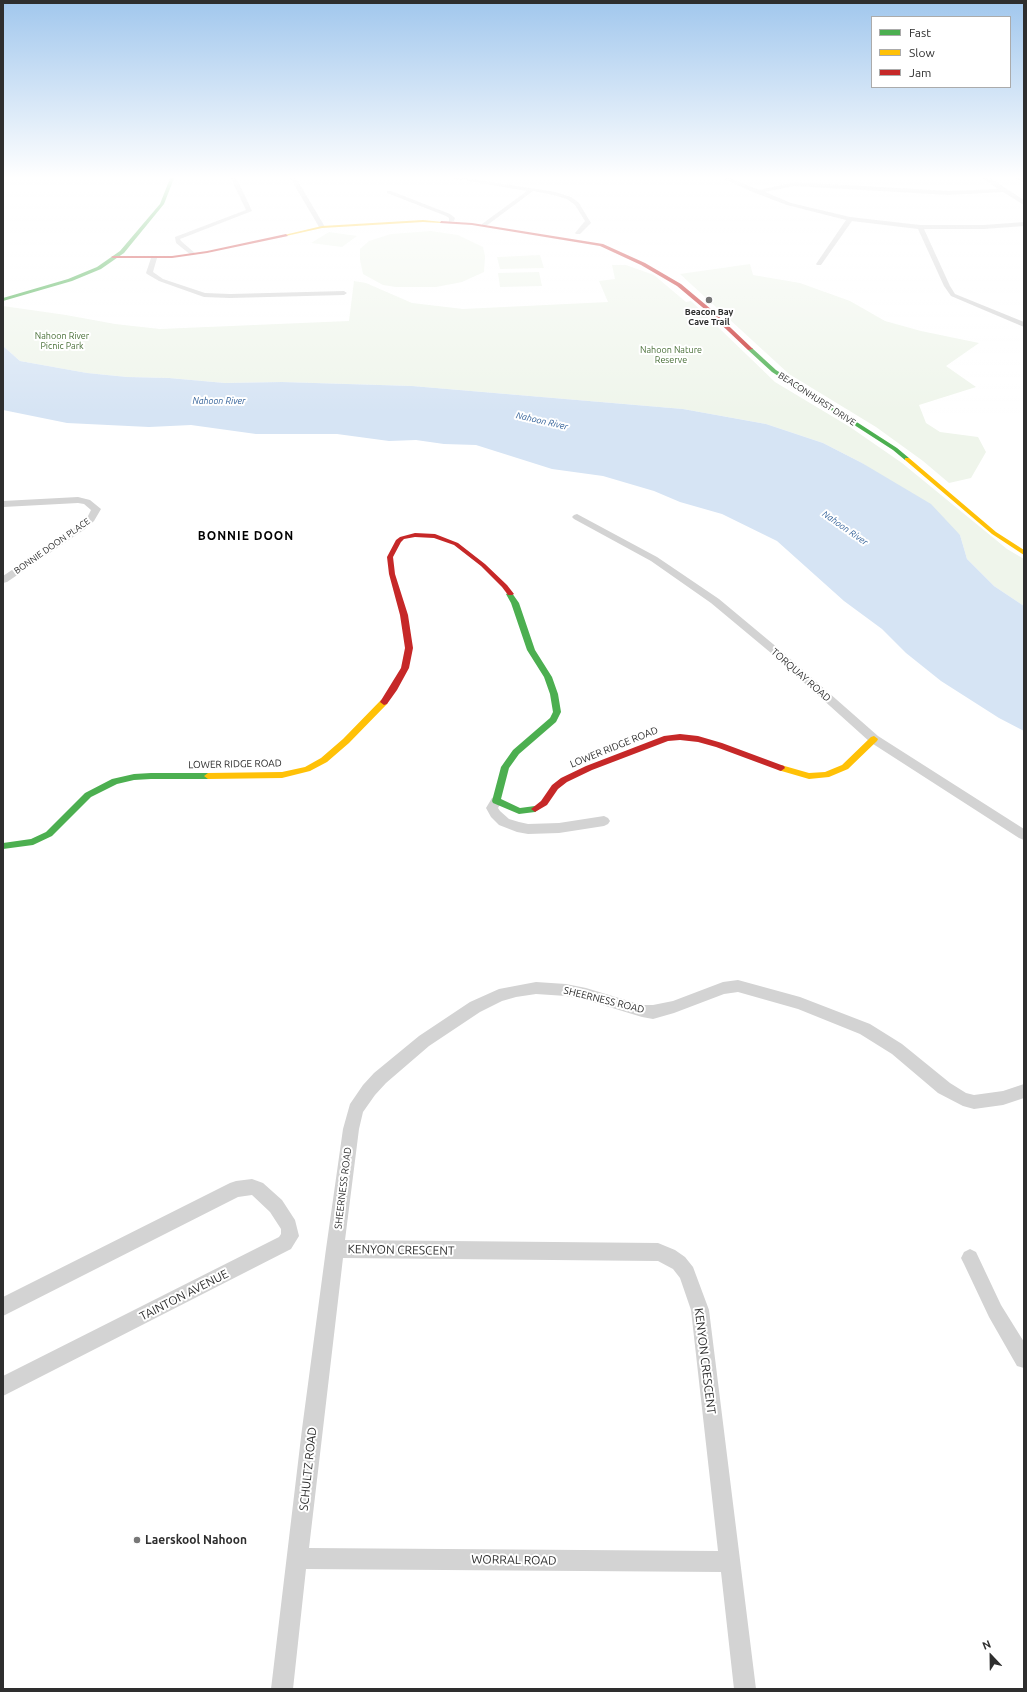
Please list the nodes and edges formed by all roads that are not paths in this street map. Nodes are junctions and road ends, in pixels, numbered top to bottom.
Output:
1 (119, 255) edge
2 (188, 255) edge
3 (197, 255) edge
4 (623, 255) edge
5 (825, 255) edge
6 (933, 255) edge
7 (116, 258) junction
8 (153, 261) junction
9 (819, 264) dead end
10 (344, 293) dead end
11 (3, 300) edge
12 (1024, 325) edge
13 (3, 504) edge
14 (577, 517) dead end
15 (1024, 553) edge
16 (3, 580) edge
17 (874, 739) junction
18 (496, 801) junction
19 (604, 820) dead end
20 (1024, 836) edge
21 (3, 846) edge
22 (1024, 1091) edge
23 (335, 1249) junction
24 (970, 1258) dead end
25 (3, 1308) edge
26 (1024, 1359) edge
27 (3, 1386) edge
28 (298, 1558) junction
29 (730, 1562) junction
30 (282, 1689) edge
31 (745, 1689) edge

1 - 7 street
2 - 8 street, BEACONHURST DRIVE
3 - 8 street, BEACONHURST DRIVE
4 - 15 street, BEACONHURST DRIVE
5 - 9 street
6 - 12 street
7 - 8 street, BEACONHURST DRIVE
7 - 11 street
8 - 10 street
13 - 16 street, BONNIE DOON PLACE
14 - 17 street, TORQUAY ROAD
17 - 18 street, LOWER RIDGE ROAD
17 - 20 street, TORQUAY ROAD
18 - 19 street
18 - 21 street, LOWER RIDGE ROAD
22 - 23 street, SHEERNESS ROAD
23 - 28 street, SCHULTZ ROAD
23 - 29 street, KENYON CRESCENT
24 - 26 street
25 - 27 street, TAINTON AVENUE
28 - 29 street, WORRAL ROAD
28 - 30 street, SCHULTZ ROAD
29 - 31 street, KENYON CRESCENT

